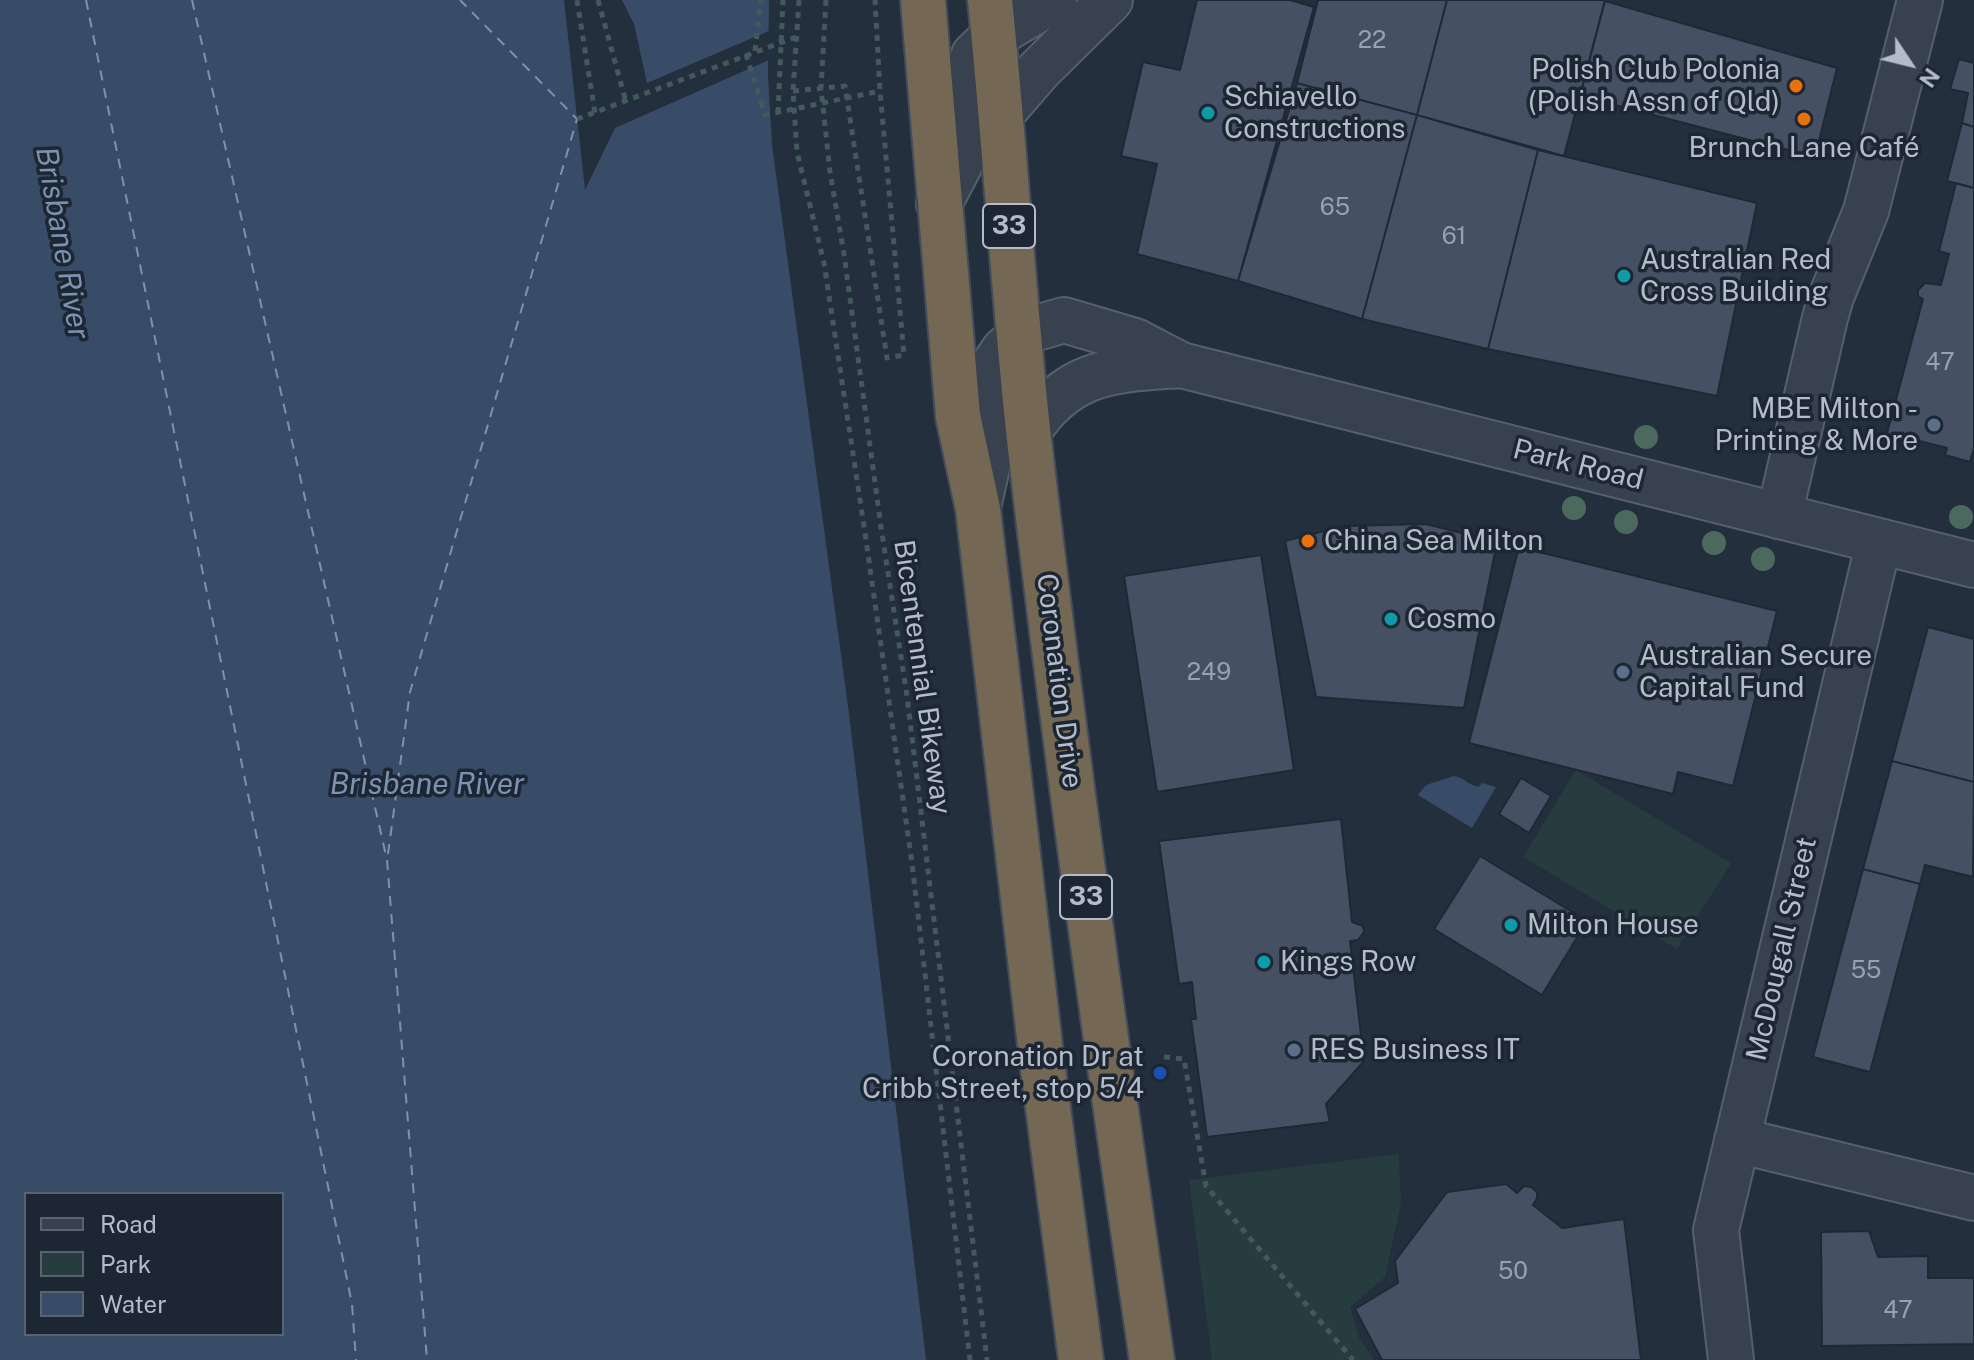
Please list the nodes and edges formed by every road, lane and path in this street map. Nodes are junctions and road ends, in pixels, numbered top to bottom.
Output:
1 (577, 0) edge
2 (598, 0) edge
3 (761, 0) edge
4 (783, 0) edge
5 (799, 0) edge
6 (826, 0) edge
7 (875, 0) edge
8 (923, 0) edge
9 (1054, 0) edge
10 (1110, 0) edge
11 (1920, 0) edge
12 (992, 18) edge
13 (796, 37) junction
14 (755, 51) junction
15 (746, 54) junction
16 (821, 88) junction
17 (793, 91) junction
18 (880, 91) junction
19 (626, 102) junction
20 (595, 113) junction
21 (778, 113) junction
22 (1000, 115) junction
23 (577, 119) dead end
24 (939, 204) junction
25 (1019, 338) junction
26 (1181, 365) junction
27 (1028, 432) junction
28 (978, 509) junction
29 (1779, 516) junction
30 (1879, 541) junction
31 (1974, 565) edge
32 (1164, 1057) dead end
33 (1737, 1140) junction
34 (1974, 1198) edge
35 (970, 1360) edge
36 (987, 1360) edge
37 (1081, 1360) edge
38 (1152, 1360) edge
39 (1353, 1360) edge
40 (1731, 1360) edge

1 - 20 path
2 - 19 path
3 - 14 path
4 - 21 path, bridge
5 - 13 path
6 - 16 path, Bicentennial Bikeway
7 - 18 path
8 - 24 highway, 33
9 - 12 street
10 - 22 street
11 - 29 street
12 - 22 highway, Coronation Drive / 33
12 - 24 street
13 - 14 path
13 - 17 path
14 - 15 path
15 - 19 path
15 - 20 path
15 - 21 path, bridge
16 - 17 path
16 - 18 path
16 - 36 path, Bicentennial Bikeway
17 - 35 path
18 - 21 path, bridge
19 - 20 path
20 - 23 path
22 - 25 highway, Coronation Drive / 33
24 - 28 highway, 33
25 - 26 street, Park Road
25 - 27 highway, Coronation Drive / 33
25 - 28 street, Park Road
26 - 27 street, Park Road
26 - 29 street, Park Road
27 - 38 highway, Coronation Drive / 33
28 - 37 highway, 33
29 - 30 street, Park Road
30 - 31 street, Park Road
30 - 33 street, McDougall Street
32 - 39 path
33 - 34 street
33 - 40 street, McDougall Street

